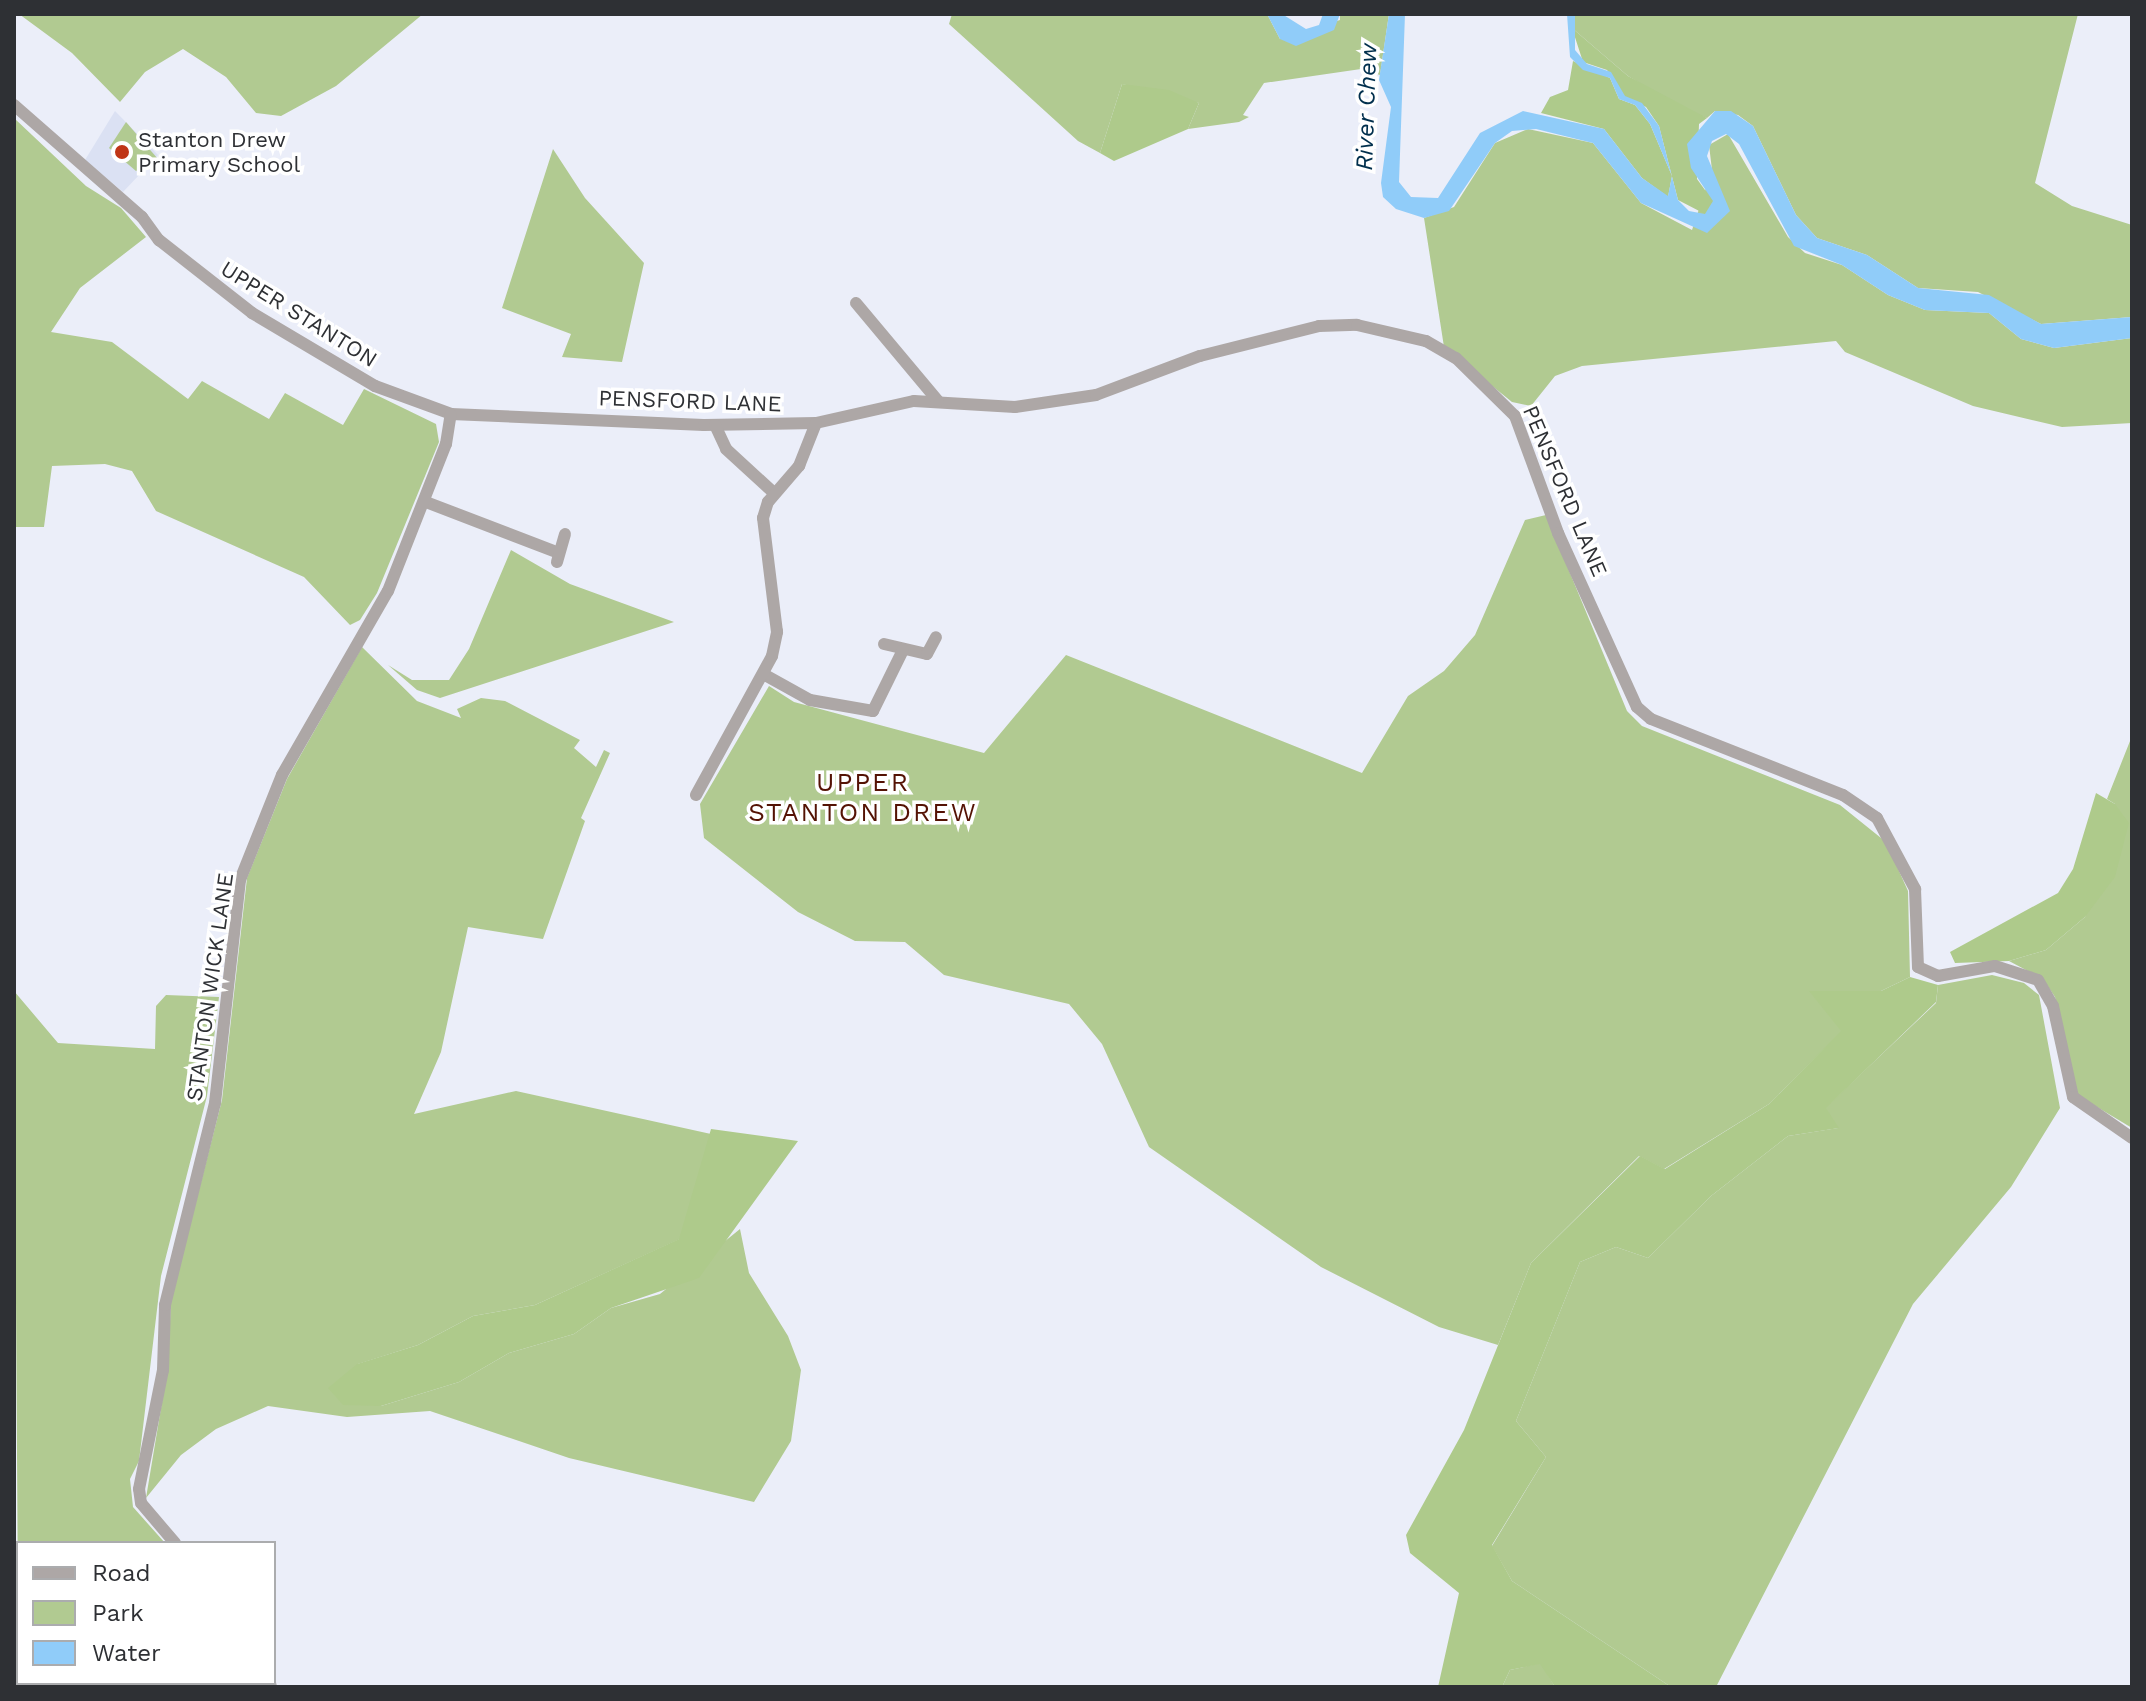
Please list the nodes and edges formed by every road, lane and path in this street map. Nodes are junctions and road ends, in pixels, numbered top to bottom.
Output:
1 (14, 105) edge
2 (856, 303) dead end
3 (938, 401) junction
4 (451, 414) junction
5 (529, 416) joint
6 (816, 423) junction
7 (715, 425) junction
8 (774, 493) junction
9 (426, 502) junction
10 (565, 534) dead end
11 (936, 637) dead end
12 (884, 644) dead end
13 (903, 650) junction
14 (765, 675) junction
15 (696, 795) dead end
16 (2132, 1138) edge
17 (173, 1541) edge

1 - 4 street, UPPER STANTON
2 - 3 street
3 - 6 street, PENSFORD LANE
3 - 16 street, PENSFORD LANE
4 - 5 street, UPPER STANTON
4 - 9 street, STANTON WICK LANE
5 - 7 street, PENSFORD LANE
6 - 7 street, PENSFORD LANE
6 - 8 street
7 - 8 street
8 - 14 street
9 - 10 street
9 - 17 street, STANTON WICK LANE
11 - 13 street
12 - 13 street
13 - 14 street
14 - 15 street

